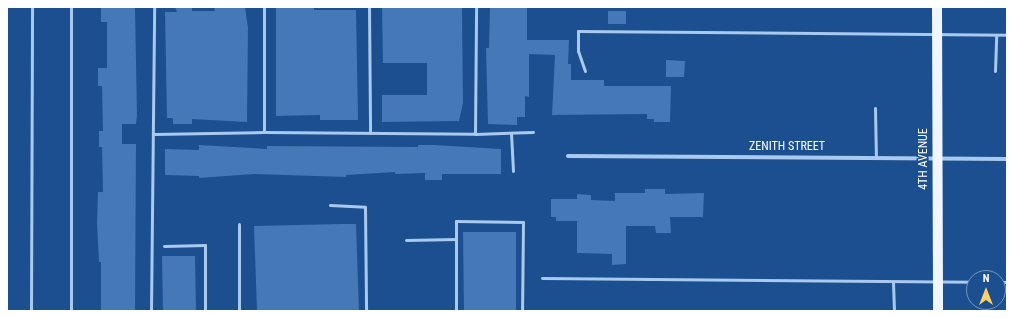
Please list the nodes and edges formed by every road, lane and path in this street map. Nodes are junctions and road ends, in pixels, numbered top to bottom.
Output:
1 (32, 7) edge
2 (71, 7) edge
3 (154, 7) edge
4 (264, 7) edge
5 (369, 7) edge
6 (476, 7) edge
7 (937, 7) edge
8 (937, 34) junction
9 (996, 35) junction
10 (1007, 35) edge
11 (585, 71) dead end
12 (995, 71) dead end
13 (875, 108) dead end
14 (264, 132) junction
15 (370, 132) junction
16 (511, 132) junction
17 (533, 132) dead end
18 (154, 134) junction
19 (475, 134) junction
20 (568, 156) dead end
21 (876, 158) junction
22 (937, 158) junction
23 (1007, 159) edge
24 (513, 171) dead end
25 (330, 205) dead end
26 (239, 224) dead end
27 (456, 239) junction
28 (406, 240) dead end
29 (164, 246) dead end
30 (542, 278) dead end
31 (893, 282) junction
32 (966, 282) edge
33 (937, 283) junction
34 (31, 311) edge
35 (70, 311) edge
36 (151, 311) edge
37 (205, 311) edge
38 (239, 311) edge
39 (366, 311) edge
40 (456, 311) edge
41 (522, 311) edge
42 (894, 311) edge
43 (938, 311) edge

1 - 34 lane
2 - 35 lane
3 - 18 lane
4 - 14 lane
5 - 15 lane
6 - 19 lane
7 - 8 main road, 4TH AVENUE
8 - 9 lane
8 - 11 lane
8 - 22 main road, 4TH AVENUE
9 - 10 lane
9 - 12 lane
13 - 21 lane
14 - 15 lane
14 - 18 lane
15 - 19 lane
16 - 17 lane
16 - 19 lane
16 - 24 lane
18 - 36 lane
20 - 21 street, ZENITH STREET
21 - 22 street, ZENITH STREET
22 - 23 street, ZENITH STREET
22 - 33 main road, 4TH AVENUE
25 - 39 lane
26 - 38 lane
27 - 28 lane
27 - 40 lane
27 - 41 lane
29 - 37 lane
30 - 31 lane
31 - 33 lane
31 - 42 lane
32 - 33 lane
33 - 43 main road, 4TH AVENUE

